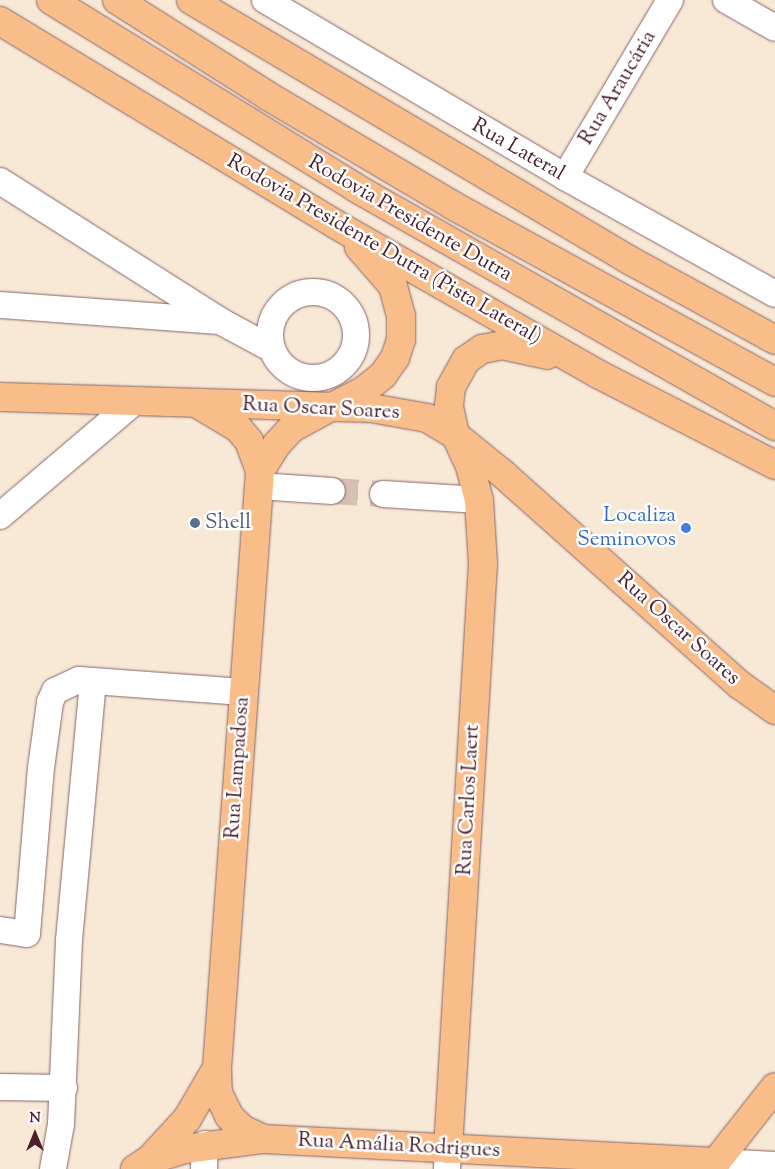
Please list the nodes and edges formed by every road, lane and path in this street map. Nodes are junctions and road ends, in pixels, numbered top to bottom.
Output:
1 (51, 0) edge
2 (117, 0) edge
3 (264, 0) edge
4 (670, 0) edge
5 (726, 0) edge
6 (195, 2) edge
7 (0, 21) edge
8 (775, 28) edge
9 (565, 177) junction
10 (0, 181) edge
11 (335, 224) junction
12 (775, 294) edge
13 (0, 306) edge
14 (222, 322) junction
15 (775, 340) edge
16 (272, 349) dead end
17 (598, 374) junction
18 (775, 382) edge
19 (0, 397) edge
20 (134, 402) junction
21 (198, 404) junction
22 (332, 407) junction
23 (775, 426) edge
24 (455, 435) junction
25 (775, 465) edge
26 (259, 478) junction
27 (332, 490) tunnel mouth
28 (383, 494) tunnel mouth
29 (479, 500) junction
30 (0, 516) edge
31 (93, 682) junction
32 (244, 692) junction
33 (775, 710) edge
34 (0, 930) edge
35 (27, 934) junction
36 (69, 940) junction
37 (217, 1068) junction
38 (775, 1087) edge
39 (0, 1088) edge
40 (64, 1088) junction
41 (263, 1139) junction
42 (205, 1157) edge
43 (447, 1159) edge
44 (142, 1165) edge
45 (713, 1165) edge
46 (775, 1165) edge
47 (53, 1169) edge

1 - 23 main road, Rodovia Presidente Dutra
2 - 18 main road, Rodovia Presidente Dutra
3 - 9 street, Rua Lateral
4 - 9 street, Rua Araucária
5 - 8 street
6 - 15 main road
7 - 11 main road, Rodovia Presidente Dutra (Pista Lateral)
9 - 12 street, Rua Lateral
10 - 14 street
11 - 17 main road, Rodovia Presidente Dutra (Pista Lateral)
11 - 22 main road
13 - 14 street
14 - 16 street
17 - 24 main road, Rua Carlos Laert
17 - 25 main road, Rodovia Presidente Dutra (Pista Lateral)
19 - 20 main road, Rua Oscar Soares
20 - 21 main road, Rua Oscar Soares
20 - 30 street
21 - 22 main road, Rua Oscar Soares
21 - 26 main road, Rua Lampadosa
22 - 24 main road, Rua Oscar Soares
22 - 26 main road
24 - 29 main road, Rua Carlos Laert
24 - 33 main road, Rua Oscar Soares
26 - 27 street
26 - 32 main road, Rua Lampadosa
28 - 29 street
29 - 43 main road, Rua Carlos Laert
31 - 32 street
31 - 35 street
31 - 36 street
32 - 37 main road, Rua Lampadosa
34 - 35 street
35 - 36 street
36 - 40 street
37 - 41 main road, Rua Lampadosa
37 - 44 main road
38 - 45 main road
39 - 40 street
40 - 47 street
41 - 42 main road, Rua Amália Rodrigues
41 - 43 main road, Rua Amália Rodrigues
42 - 44 main road, Rua Amália Rodrigues
43 - 45 main road, Rua Amália Rodrigues
45 - 46 street, Rua Amália Rodrigues

